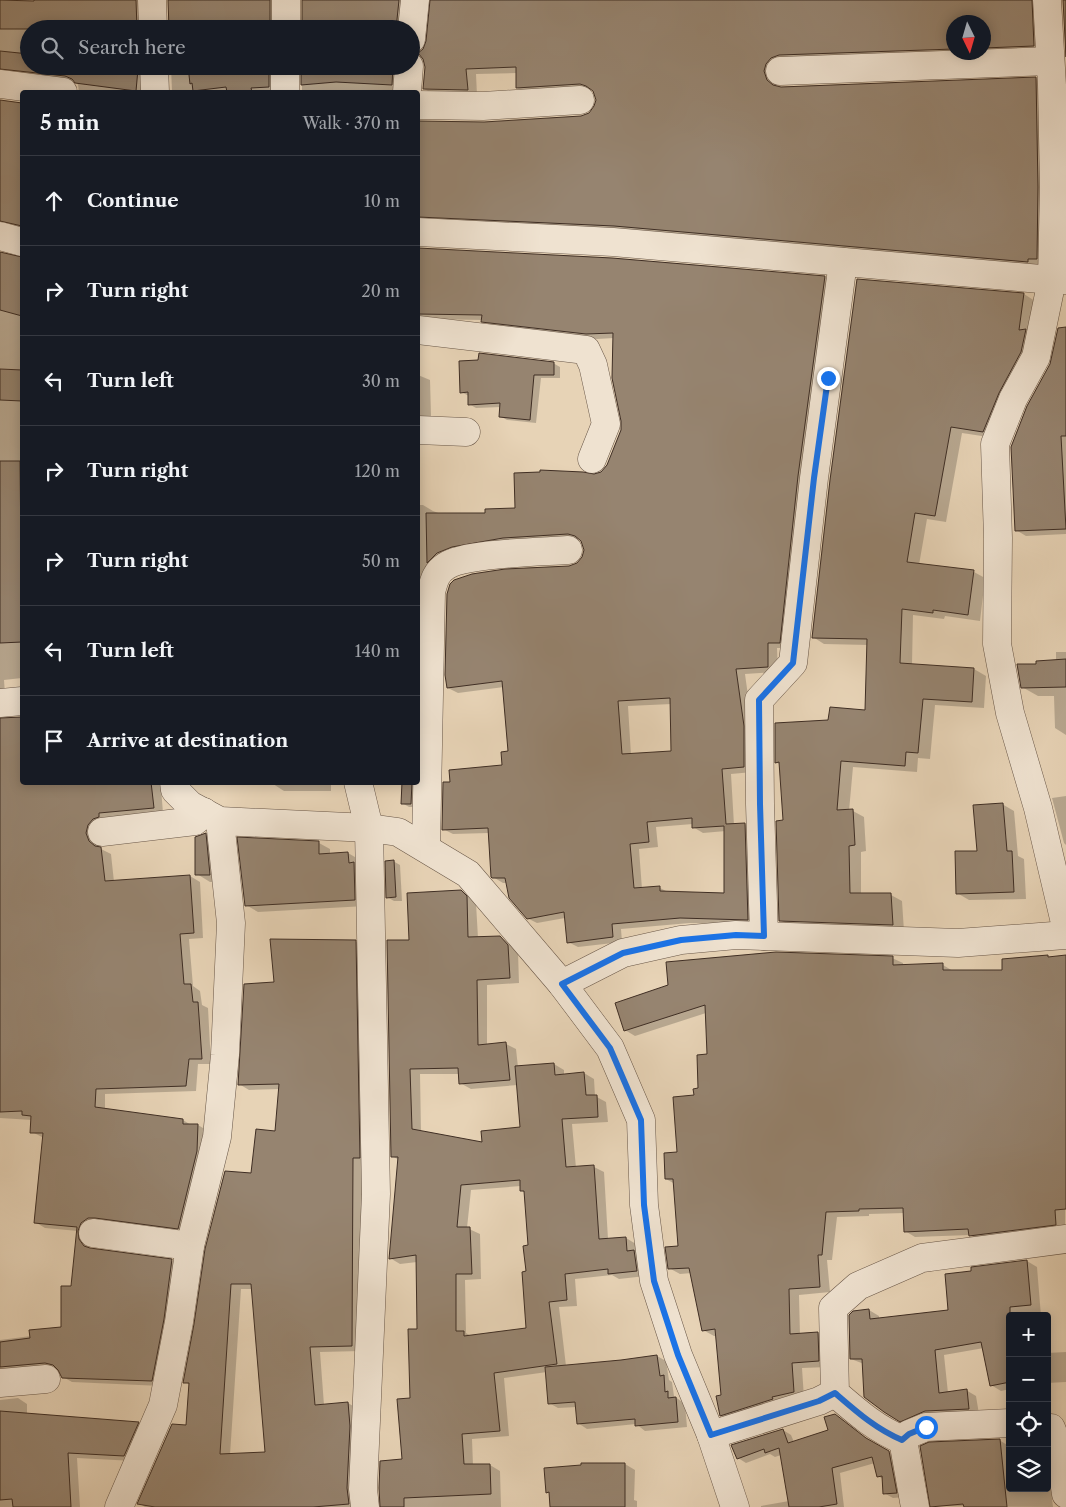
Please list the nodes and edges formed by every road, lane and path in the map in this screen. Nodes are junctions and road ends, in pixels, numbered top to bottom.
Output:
1 (152, 0) edge
2 (286, 0) edge
3 (414, 0) edge
4 (1047, 0) edge
5 (153, 20) edge
6 (286, 20) edge
7 (412, 20) edge
8 (780, 71) dead end
9 (154, 75) edge
10 (285, 75) edge
11 (408, 75) edge
12 (1056, 77) edge
13 (0, 84) edge
14 (47, 90) edge
15 (155, 90) edge
16 (285, 90) edge
17 (407, 90) edge
18 (580, 100) dead end
19 (420, 105) edge
20 (1060, 187) edge
21 (420, 232) edge
22 (0, 236) edge
23 (20, 241) edge
24 (843, 262) junction
25 (1059, 280) edge
26 (420, 330) edge
27 (420, 430) edge
28 (466, 432) dead end
29 (592, 459) dead end
30 (568, 550) dead end
31 (20, 700) edge
32 (0, 703) edge
33 (174, 785) edge
34 (359, 785) edge
35 (212, 816) junction
36 (369, 828) junction
37 (102, 832) dead end
38 (426, 848) junction
39 (1066, 927) edge
40 (1066, 935) edge
41 (764, 936) junction
42 (562, 984) junction
43 (93, 1233) dead end
44 (1066, 1239) edge
45 (190, 1246) junction
46 (46, 1378) dead end
47 (0, 1383) edge
48 (835, 1393) junction
49 (1006, 1423) edge
50 (1051, 1430) edge
51 (711, 1435) junction
52 (902, 1440) junction
53 (1066, 1494) edge
54 (119, 1507) edge
55 (365, 1507) edge
56 (735, 1507) edge
57 (915, 1507) edge

1 - 5 street
2 - 6 street
3 - 7 street
4 - 12 street
8 - 12 street
9 - 15 street
10 - 16 street
11 - 17 street
12 - 20 street
13 - 14 street
18 - 19 street
20 - 25 street
21 - 24 street
22 - 23 street
24 - 25 street
24 - 41 street
25 - 39 street
26 - 29 street
27 - 28 street
30 - 38 street
31 - 32 street
33 - 35 street
34 - 36 street
35 - 36 street
35 - 37 street
35 - 45 street
36 - 38 street
36 - 55 street
38 - 42 street
40 - 41 street
41 - 42 street
42 - 51 street
43 - 45 street
44 - 48 street
45 - 54 street
46 - 47 street
48 - 51 street
48 - 52 street
49 - 52 street
50 - 53 street
51 - 56 street
52 - 57 street

